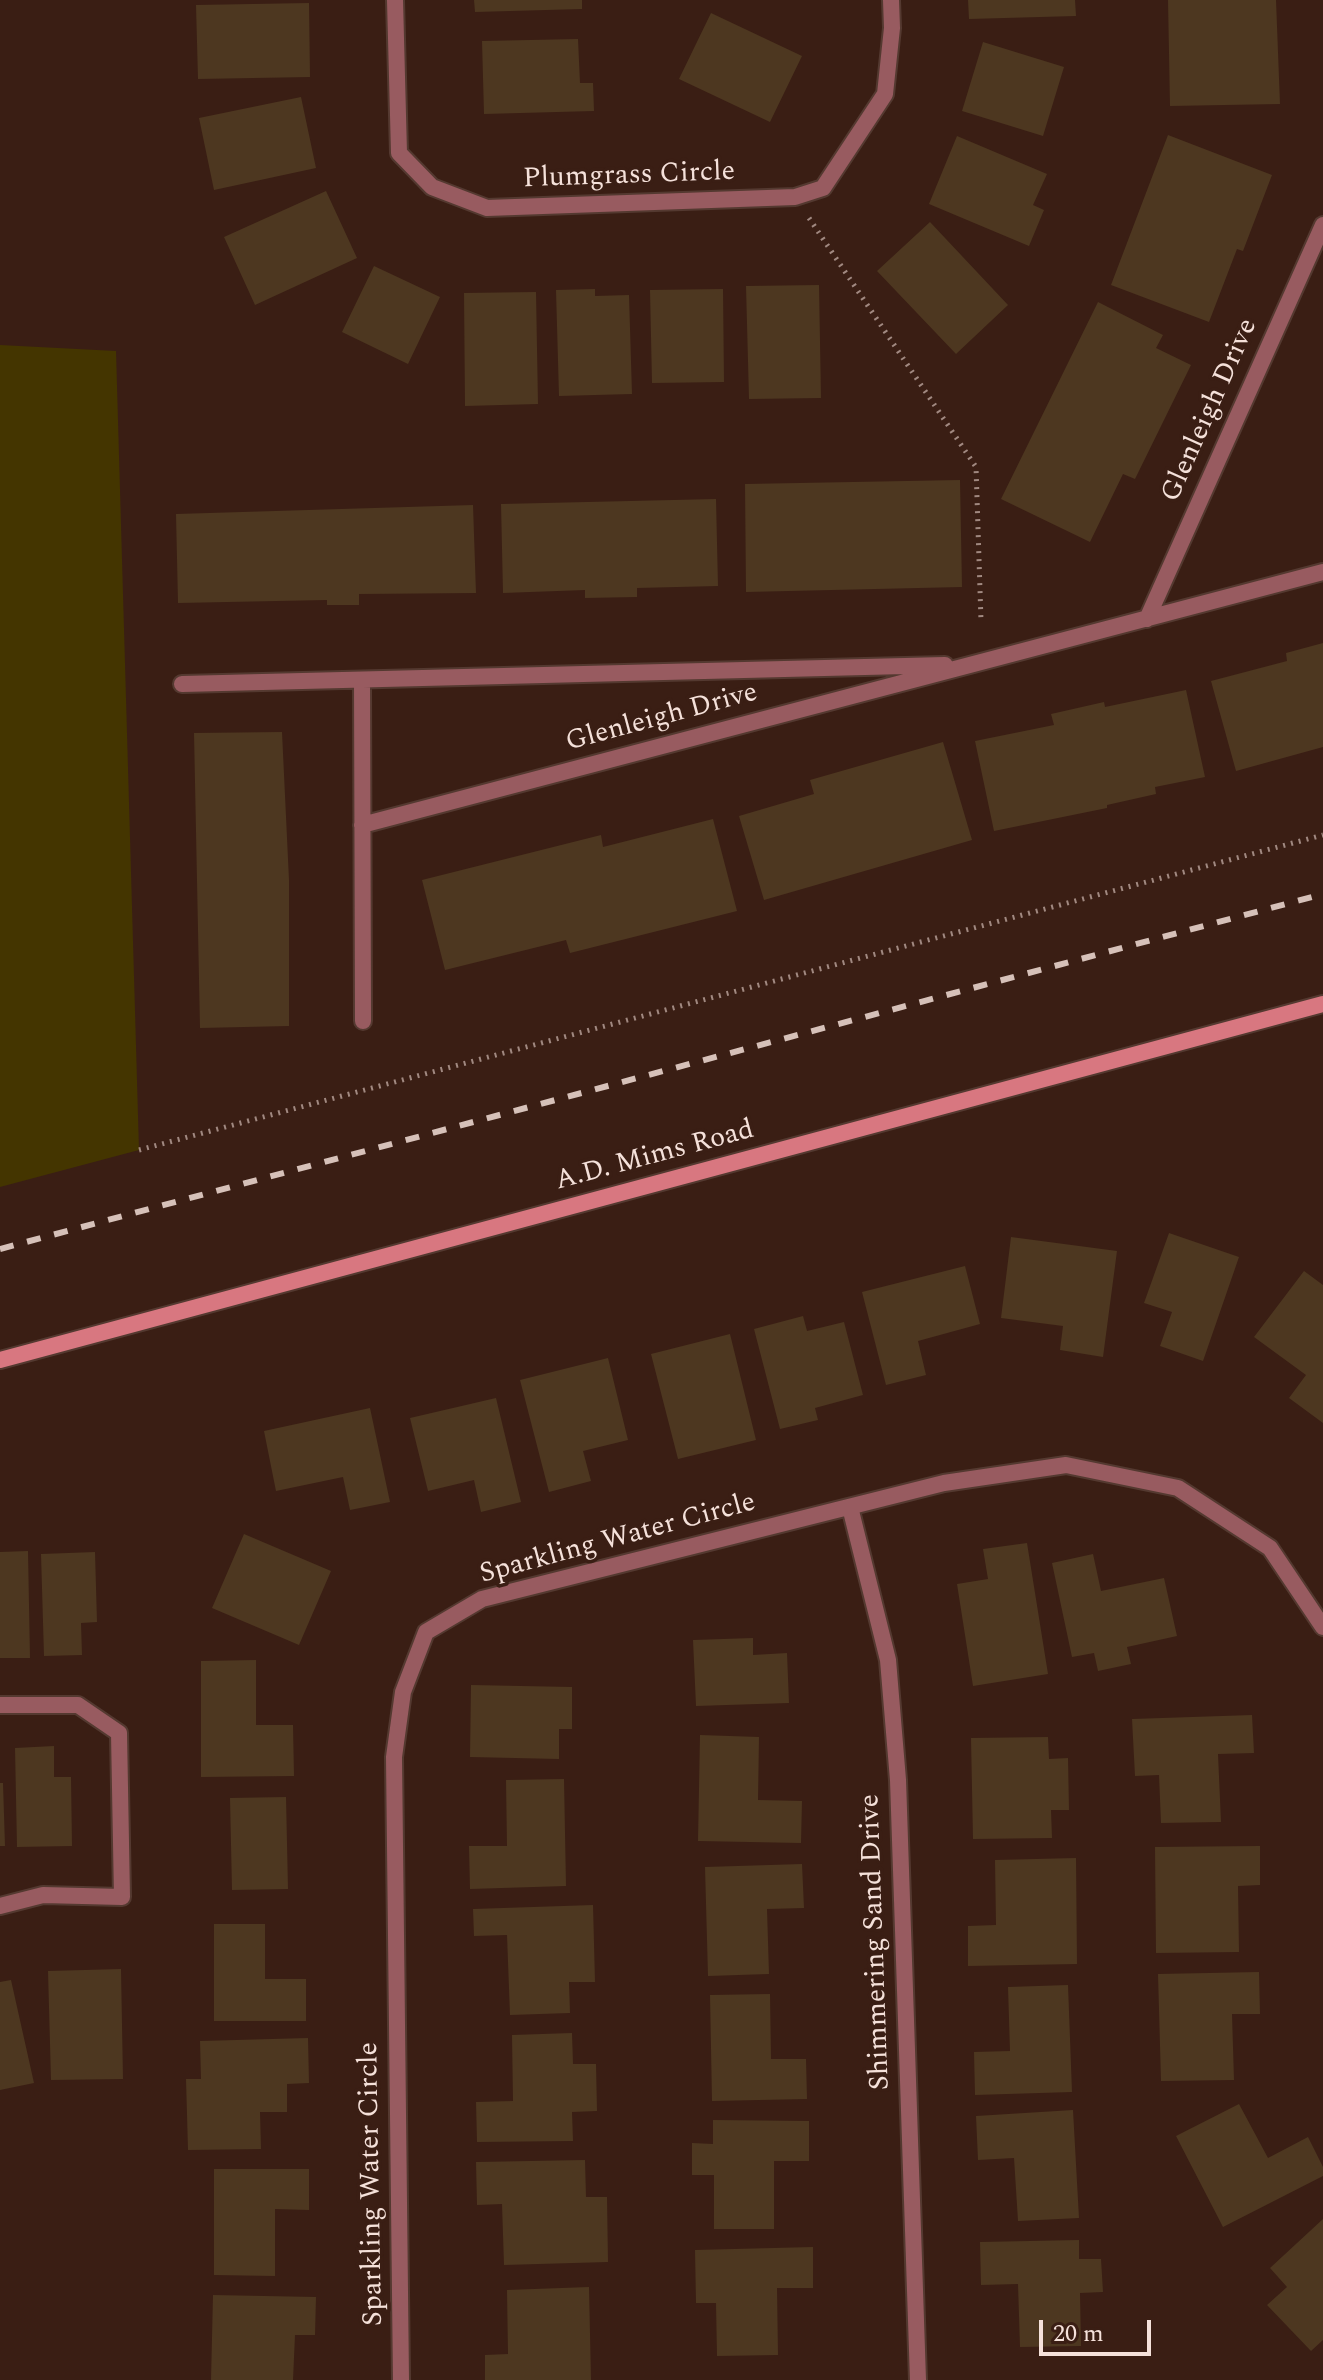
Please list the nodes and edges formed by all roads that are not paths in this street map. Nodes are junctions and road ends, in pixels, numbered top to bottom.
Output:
1 (395, 0) edge
2 (891, 0) edge
3 (1323, 225) edge
4 (1323, 572) edge
5 (1147, 619) junction
6 (974, 664) junction
7 (362, 680) junction
8 (182, 684) dead end
9 (362, 825) junction
10 (1323, 1004) edge
11 (363, 1021) dead end
12 (0, 1360) edge
13 (850, 1507) junction
14 (1323, 1627) edge
15 (0, 1705) edge
16 (0, 1906) edge
17 (401, 2380) edge
18 (918, 2380) edge

1 - 2 street, Plumgrass Circle
3 - 5 street, Glenleigh Drive
4 - 5 street, Glenleigh Drive
5 - 6 street, Glenleigh Drive
6 - 7 street, Glenleigh Drive
6 - 9 street, Glenleigh Drive
7 - 8 street, Glenleigh Drive
7 - 9 street
9 - 11 street
10 - 12 street, A.D. Mims Road
13 - 14 street, Sparkling Water Circle
13 - 17 street, Sparkling Water Circle
13 - 18 street, Shimmering Sand Drive
15 - 16 street

